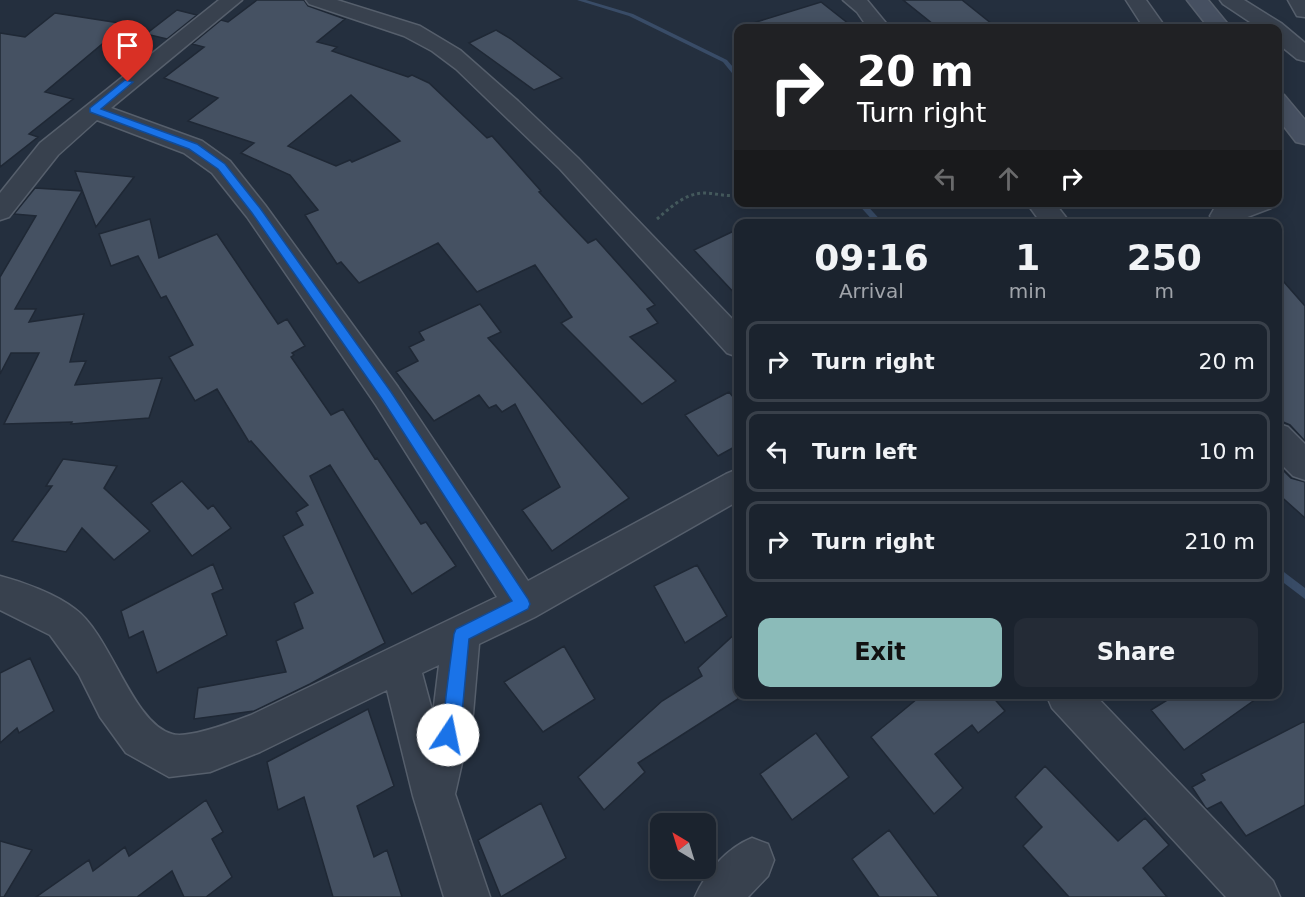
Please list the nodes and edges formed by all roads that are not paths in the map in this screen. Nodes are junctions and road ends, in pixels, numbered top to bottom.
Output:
1 (231, 0) edge
2 (316, 0) edge
3 (1136, 0) edge
4 (1197, 0) edge
5 (1230, 0) edge
6 (1298, 0) edge
7 (866, 3) edge
8 (1305, 11) edge
9 (877, 24) edge
10 (1152, 24) edge
11 (1217, 24) edge
12 (1266, 24) edge
13 (1282, 36) edge
14 (1305, 54) edge
15 (1282, 107) edge
16 (94, 110) junction
17 (1305, 136) edge
18 (1043, 207) edge
19 (1248, 207) edge
20 (0, 211) edge
21 (1223, 216) dead end
22 (1054, 219) edge
23 (734, 341) edge
24 (1282, 443) edge
25 (1305, 466) edge
26 (734, 486) edge
27 (0, 593) edge
28 (522, 604) junction
29 (461, 634) junction
30 (400, 664) junction
31 (1071, 699) edge
32 (434, 796) junction
33 (752, 860) dead end
34 (467, 897) edge
35 (718, 897) edge
36 (1257, 897) edge

1 - 16 street
2 - 23 street
3 - 10 street
4 - 11 street
5 - 12 street
6 - 8 street
7 - 9 street
13 - 14 street
15 - 17 street
16 - 20 street
16 - 28 street
18 - 22 street
19 - 21 street
24 - 25 street
26 - 28 street
27 - 30 street
28 - 29 street
29 - 30 street
29 - 32 street
30 - 32 street
31 - 36 street
32 - 34 street
33 - 35 street

